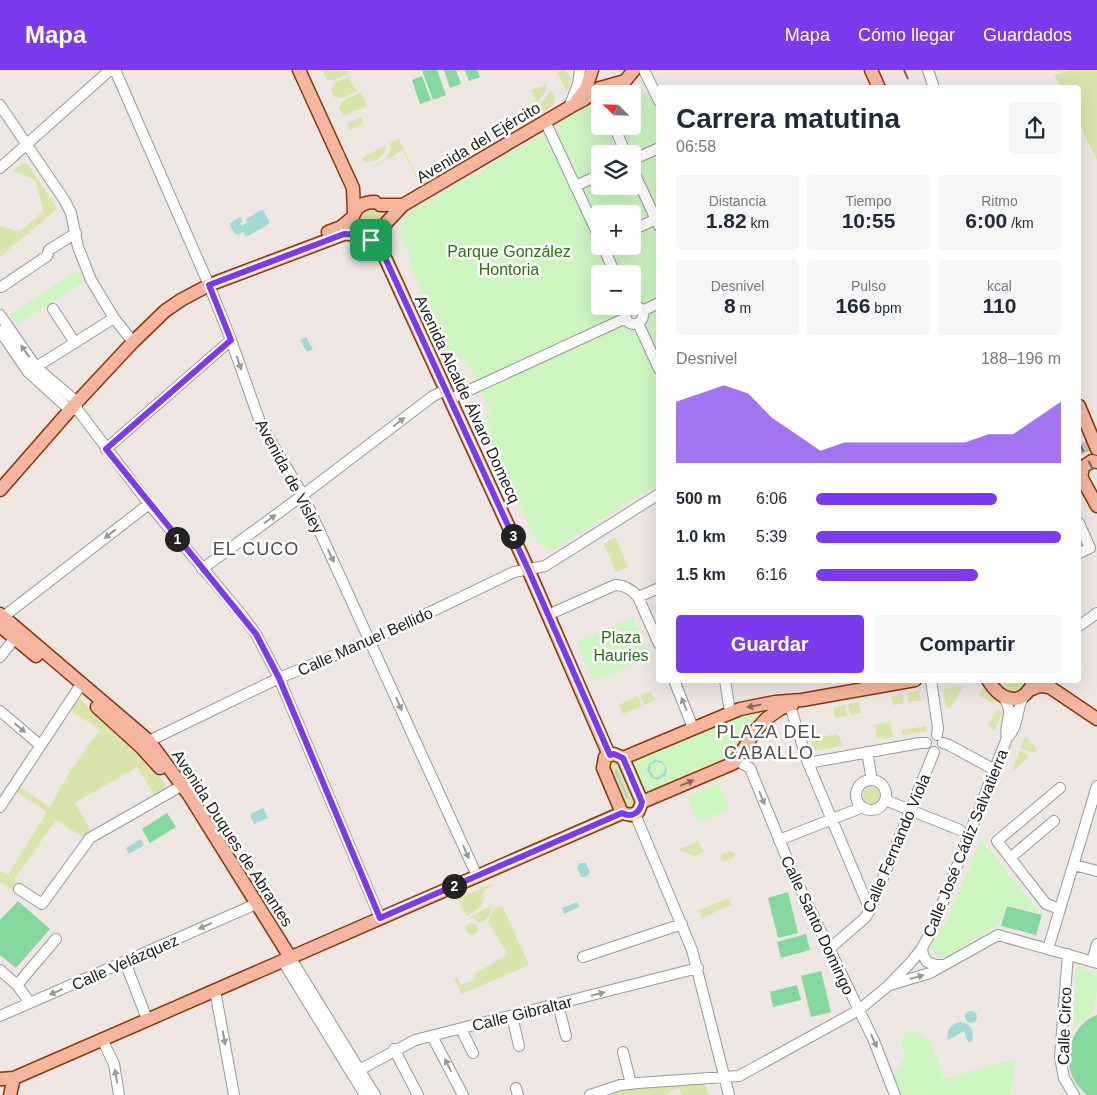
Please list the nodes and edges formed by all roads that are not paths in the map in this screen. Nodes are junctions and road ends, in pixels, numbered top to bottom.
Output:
1 (110, 70) edge
2 (115, 70) edge
3 (300, 70) edge
4 (580, 70) edge
5 (593, 70) edge
6 (634, 70) edge
7 (644, 70) edge
8 (871, 70) edge
9 (880, 70) edge
10 (928, 70) edge
11 (613, 85) joint
12 (878, 85) edge
13 (887, 85) edge
14 (933, 85) edge
15 (591, 94) edge
16 (656, 95) edge
17 (0, 105) edge
18 (570, 106) junction
19 (545, 121) junction
20 (27, 144) junction
21 (656, 149) edge
22 (641, 156) edge
23 (0, 168) edge
24 (591, 179) edge
25 (575, 186) junction
26 (641, 186) edge
27 (353, 188) junction
28 (377, 204) junction
29 (403, 205) junction
30 (354, 215) junction
31 (656, 217) edge
32 (591, 220) edge
33 (656, 222) edge
34 (386, 224) junction
35 (641, 227) edge
36 (76, 234) junction
37 (362, 235) junction
38 (381, 249) junction
39 (208, 282) junction
40 (1, 286) edge
41 (656, 305) edge
42 (53, 309) dead end
43 (642, 311) joint
44 (0, 315) edge
45 (114, 318) junction
46 (626, 318) joint
47 (638, 323) junction
48 (0, 332) edge
49 (130, 338) junction
50 (231, 340) junction
51 (75, 342) junction
52 (656, 362) edge
53 (36, 367) junction
54 (448, 394) junction
55 (72, 405) junction
56 (1081, 412) edge
57 (1087, 428) edge
58 (106, 449) junction
59 (1097, 449) edge
60 (1097, 462) edge
61 (1081, 472) edge
62 (0, 477) edge
63 (1081, 477) edge
64 (0, 490) edge
65 (303, 495) junction
66 (656, 496) edge
67 (149, 504) junction
68 (1097, 506) edge
69 (1081, 528) edge
70 (1081, 552) edge
71 (202, 569) junction
72 (528, 569) junction
73 (656, 589) edge
74 (638, 597) junction
75 (1097, 613) edge
76 (548, 615) junction
77 (1, 619) edge
78 (1081, 625) edge
79 (18, 635) junction
80 (656, 637) edge
81 (370, 641) junction
82 (0, 657) edge
83 (279, 678) junction
84 (675, 683) edge
85 (726, 683) edge
86 (899, 683) edge
87 (932, 683) edge
88 (991, 683) edge
89 (1057, 683) edge
90 (79, 686) junction
91 (1029, 689) edge
92 (1002, 695) junction
93 (802, 700) junction
94 (790, 706) junction
95 (1097, 710) edge
96 (0, 711) edge
97 (730, 712) junction
98 (1097, 719) edge
99 (693, 728) junction
100 (1007, 738) junction
101 (940, 739) junction
102 (149, 741) junction
103 (926, 743) junction
104 (40, 745) junction
105 (867, 752) junction
106 (934, 752) junction
107 (610, 755) junction
108 (623, 758) junction
109 (736, 760) junction
110 (808, 763) junction
111 (995, 770) junction
112 (872, 780) junction
113 (1097, 786) edge
114 (1060, 788) dead end
115 (176, 789) junction
116 (885, 800) junction
117 (642, 802) junction
118 (0, 807) edge
119 (863, 807) junction
120 (911, 810) junction
121 (628, 813) junction
122 (197, 814) junction
123 (832, 820) junction
124 (1054, 821) dead end
125 (960, 830) dead end
126 (779, 840) junction
127 (1010, 858) junction
128 (1074, 865) junction
129 (1097, 871) edge
130 (477, 876) junction
131 (19, 889) dead end
132 (253, 905) junction
133 (1060, 909) junction
134 (870, 910) junction
135 (380, 918) junction
136 (682, 924) junction
137 (56, 940) dead end
138 (1097, 944) edge
139 (922, 948) junction
140 (829, 949) junction
141 (1048, 949) junction
142 (1068, 954) junction
143 (583, 957) dead end
144 (286, 958) junction
145 (1095, 960) edge
146 (912, 961) junction
147 (125, 962) junction
148 (927, 962) junction
149 (943, 965) junction
150 (698, 968) junction
151 (0, 970) edge
152 (17, 985) junction
153 (889, 985) junction
154 (215, 990) junction
155 (30, 1004) junction
156 (558, 1004) junction
157 (859, 1010) junction
158 (0, 1016) edge
159 (512, 1016) junction
160 (147, 1019) junction
161 (461, 1029) junction
162 (432, 1036) junction
163 (566, 1036) dead end
164 (102, 1039) junction
165 (519, 1046) dead end
166 (394, 1049) junction
167 (623, 1052) dead end
168 (473, 1053) dead end
169 (356, 1071) junction
170 (725, 1077) junction
171 (14, 1078) junction
172 (0, 1079) edge
173 (631, 1084) junction
174 (0, 1087) edge
175 (10, 1095) edge
176 (119, 1095) edge
177 (234, 1095) edge
178 (365, 1095) edge
179 (375, 1095) edge
180 (418, 1095) edge
181 (463, 1095) edge
182 (590, 1095) edge
183 (729, 1095) edge
184 (895, 1095) edge
185 (1074, 1095) edge

1 - 20 street
2 - 39 street, Avenida de Visley
3 - 27 main road
4 - 18 street
5 - 11 main road
5 - 18 main road, Avenida del Ejército
6 - 11 main road, Avenida del Ejército
7 - 16 street
8 - 12 main road
9 - 13 main road
10 - 14 street
15 - 18 main road, Avenida del Ejército
17 - 20 street
18 - 19 main road, Avenida del Ejército
19 - 25 street
19 - 29 main road, Avenida del Ejército
20 - 23 street
20 - 36 street
21 - 22 street
24 - 25 street
25 - 32 street
26 - 31 street
27 - 28 main road
27 - 30 main road
28 - 29 main road
28 - 30 main road
28 - 34 main road
29 - 34 main road, Avenida del Ejército
30 - 37 main road
30 - 39 main road
33 - 35 street
34 - 37 main road
34 - 38 main road
36 - 40 street
36 - 45 street
37 - 38 main road, Avenida Alcalde Álvaro Domecq
37 - 39 main road
38 - 54 main road, Avenida Alcalde Álvaro Domecq
39 - 49 main road
39 - 50 street, Avenida de Visley
41 - 43 street
42 - 51 street
43 - 47 street
53 -> 44 street
45 - 49 street
45 - 51 street
46 - 47 street
46 - 54 street
47 - 52 street
48 - 55 street
49 - 55 main road
50 - 58 street
50 -> 65 street, Avenida de Visley
51 - 53 street
53 - 55 street
65 -> 54 street
54 - 72 main road, Avenida Alcalde Álvaro Domecq
55 - 58 street
55 - 62 main road
55 - 64 main road
56 - 57 main road
57 - 59 main road
58 - 67 street
60 - 61 main road
63 - 68 main road
71 -> 65 street
65 -> 81 street, Avenida de Visley
66 - 72 street, Calle Manuel Bellido
67 - 71 street
67 -> 77 street
69 - 70 street
71 - 83 street
72 - 76 main road, Avenida Alcalde Álvaro Domecq
72 - 81 street, Calle Manuel Bellido
73 - 74 street
74 - 76 street
74 - 80 street
75 - 78 street
76 - 107 main road, Avenida Alcalde Álvaro Domecq
77 - 79 main road, Avenida Duques de Abrantes
79 - 82 street
79 - 90 main road, Avenida Duques de Abrantes
81 - 83 street, Calle Manuel Bellido
81 -> 130 street, Avenida de Visley
83 - 102 street, Calle Manuel Bellido
83 - 135 street
99 -> 84 street
85 - 97 street
86 - 93 main road
87 - 101 street
88 - 92 main road
89 - 95 main road
90 - 102 main road, Avenida Duques de Abrantes
90 - 104 street
90 - 115 main road, Avenida Duques de Abrantes
91 - 92 main road
91 - 98 main road
91 - 100 street, Calle José Cádiz Salvatierra
92 - 100 street, Calle José Cádiz Salvatierra
93 - 94 main road
93 -> 97 main road
94 - 109 main road
94 - 110 street
96 -> 104 street
97 - 99 main road
99 - 108 main road
100 - 111 street, Calle José Cádiz Salvatierra
101 - 103 street
101 - 106 street
101 - 111 street
102 - 122 main road, Avenida Duques de Abrantes
103 - 105 street
103 - 106 street
104 - 118 street
105 - 110 street
105 - 112 street
106 - 120 street, Calle Fernando Viola
107 - 108 main road
107 - 121 main road
108 - 117 main road
117 -> 109 main road
109 -> 126 street, Calle Santo Domingo
110 - 123 street
111 - 139 street, Calle José Cádiz Salvatierra
112 - 116 street
112 - 119 street
113 - 128 street
114 - 127 street
115 - 122 main road, Avenida Duques de Abrantes
115 - 131 street
116 - 119 street
116 - 120 street
117 - 121 main road
119 - 123 street
120 - 125 street
120 - 134 street, Calle Fernando Viola
121 - 130 main road
121 - 136 street
122 - 132 main road, Avenida Duques de Abrantes
123 - 126 street
123 - 134 street
124 - 127 street
126 - 140 street, Calle Santo Domingo
127 - 133 street
128 - 129 street
128 - 133 street
130 - 135 main road
132 - 144 main road, Avenida Duques de Abrantes
132 -> 147 street, Calle Velázquez
133 - 141 street
134 - 140 street, Calle Fernando Viola
135 - 144 main road
136 - 143 street
136 - 150 street
137 - 152 street
138 - 145 street
139 - 146 street, Calle José Cádiz Salvatierra
139 - 148 street
140 - 157 street, Calle Santo Domingo
141 - 142 street
141 - 149 street
142 - 145 street
142 - 185 street, Calle Circo
144 - 154 main road
144 - 169 street, Avenida Duques de Abrantes
146 - 148 street
146 - 153 street, Calle José Cádiz Salvatierra
147 -> 155 street, Calle Velázquez
147 - 160 street
148 - 149 street
153 -> 149 street
156 -> 150 street, Calle Gibraltar
150 - 170 street
151 - 152 street
152 - 155 street
153 - 157 street, Calle José Cádiz Salvatierra
154 - 160 main road
154 -> 177 street
155 - 158 street, Calle Velázquez
156 - 159 street, Calle Gibraltar
156 - 163 street
157 - 170 street, Calle José Cádiz Salvatierra
157 -> 184 street, Calle Santo Domingo
159 - 161 street, Calle Gibraltar
159 - 165 street
160 - 164 main road
161 - 162 street, Calle Gibraltar
161 - 168 street
162 - 166 street, Calle Gibraltar
181 -> 162 street
164 - 171 main road
176 -> 164 street
166 - 169 street, Calle Gibraltar
166 - 180 street
167 - 173 street
169 - 178 street, Avenida Duques de Abrantes
169 - 179 street, Avenida Duques de Abrantes
170 - 173 street, Calle José Cádiz Salvatierra
170 - 183 street
171 - 172 main road
171 - 174 street
171 - 175 main road
173 - 182 street, Calle José Cádiz Salvatierra

